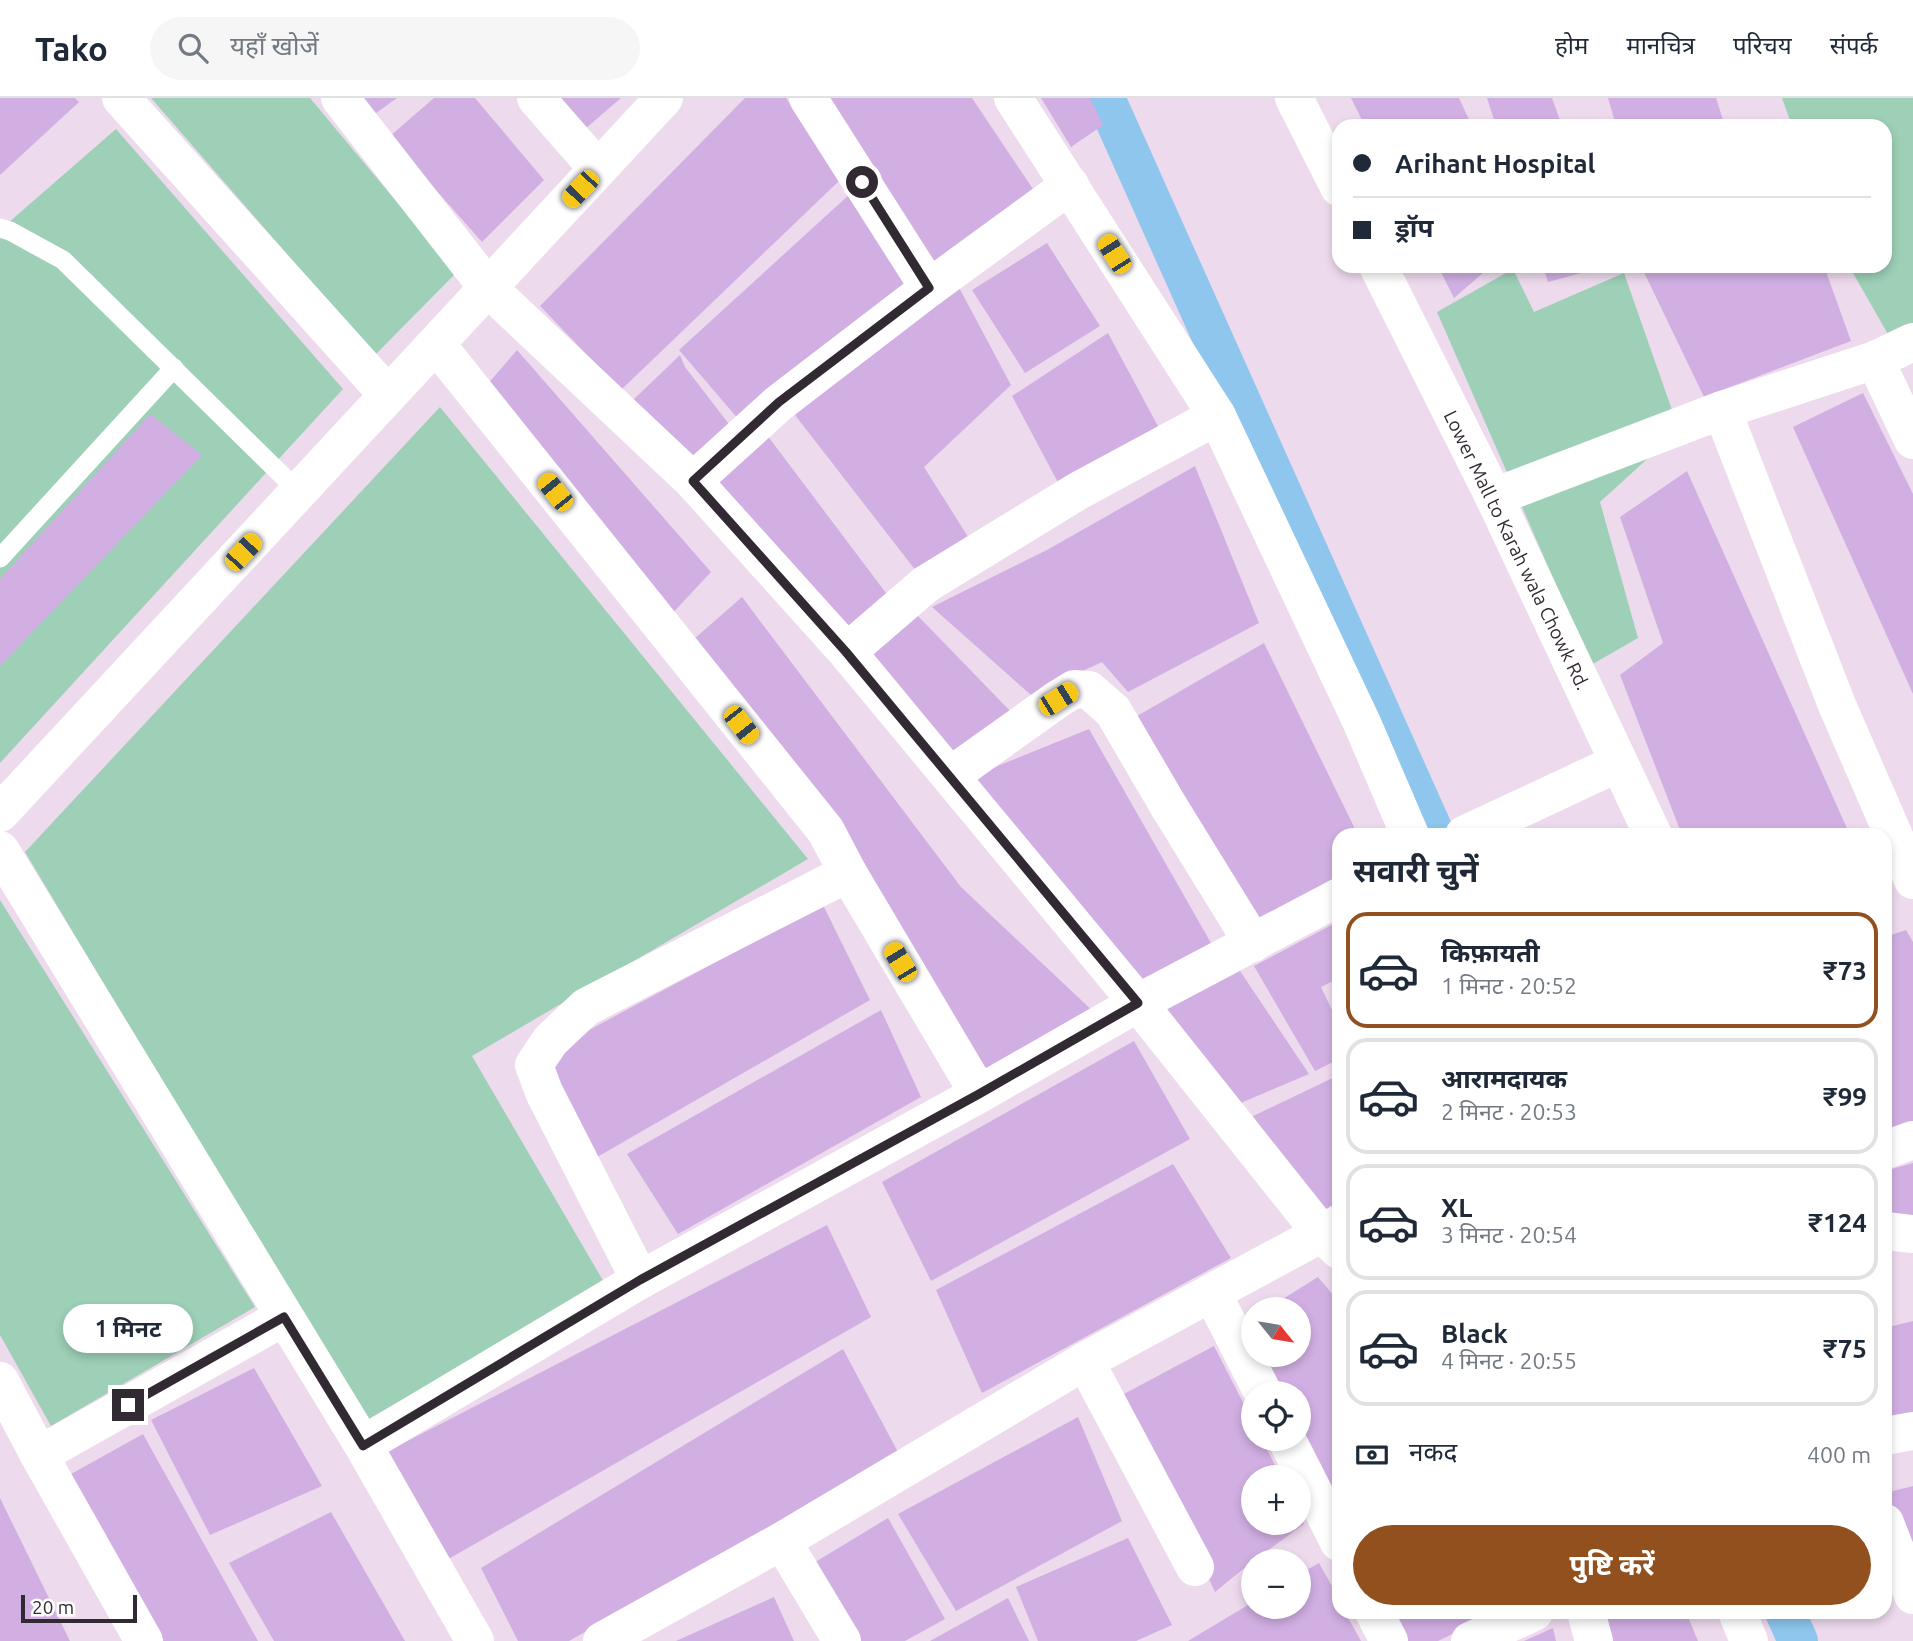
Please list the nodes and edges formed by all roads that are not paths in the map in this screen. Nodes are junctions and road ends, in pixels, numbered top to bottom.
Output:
1 (121, 98) edge
2 (340, 98) edge
3 (536, 98) edge
4 (664, 98) edge
5 (808, 98) edge
6 (1013, 98) edge
7 (1294, 98) edge
8 (598, 169) junction
9 (1332, 173) edge
10 (1070, 185) junction
11 (0, 228) edge
12 (1382, 273) edge
13 (488, 288) junction
14 (929, 288) junction
15 (1913, 342) edge
16 (436, 344) junction
17 (1875, 360) junction
18 (174, 368) junction
19 (388, 396) junction
20 (1722, 410) junction
21 (1217, 416) junction
22 (1913, 440) edge
23 (693, 481) junction
24 (299, 492) junction
25 (1494, 497) junction
26 (2, 551) edge
27 (846, 652) junction
28 (1618, 763) junction
29 (950, 776) junction
30 (0, 813) edge
31 (1407, 828) edge
32 (1478, 828) edge
33 (1650, 828) edge
34 (1890, 828) edge
35 (1892, 832) edge
36 (0, 850) edge
37 (848, 873) junction
38 (1913, 881) edge
39 (1892, 892) edge
40 (1332, 901) edge
41 (1253, 943) junction
42 (1138, 1003) junction
43 (979, 1094) junction
44 (1913, 1140) edge
45 (1892, 1148) edge
46 (1892, 1232) edge
47 (1913, 1234) edge
48 (1332, 1235) edge
49 (1332, 1236) edge
50 (640, 1280) junction
51 (1212, 1293) junction
52 (284, 1317) junction
53 (1085, 1361) junction
54 (0, 1381) edge
55 (1257, 1381) edge
56 (1913, 1431) edge
57 (1892, 1435) edge
58 (363, 1446) junction
59 (1293, 1451) edge
60 (39, 1455) junction
61 (1332, 1528) edge
62 (782, 1541) junction
63 (1892, 1541) edge
64 (1195, 1567) dead end
65 (1913, 1595) edge
66 (1378, 1619) edge
67 (1519, 1619) edge
68 (1588, 1619) edge
69 (1740, 1619) edge
70 (144, 1641) edge
71 (475, 1641) edge
72 (602, 1641) edge
73 (842, 1641) edge
74 (1389, 1641) edge
75 (1470, 1641) edge
76 (1594, 1641) edge
77 (1749, 1641) edge

1 - 19 street
2 - 13 street
3 - 8 street
4 - 8 street
5 - 14 street
6 - 10 street
7 - 9 street
8 - 13 street
10 - 14 street
10 - 21 street
11 - 18 lane
12 - 25 street, Lower Mall to Karah wala Chowk Rd.
13 - 16 street
13 - 23 street
14 - 23 street
15 - 17 street
16 - 19 street
16 - 37 street
17 - 20 street
17 - 22 street
18 - 24 lane
18 - 26 lane
19 - 24 street
20 - 25 street
20 - 34 street
21 - 27 street
21 - 31 street
23 - 27 street
24 - 30 street
25 - 28 street, Lower Mall to Karah wala Chowk Rd.
27 - 29 street
28 - 32 street
28 - 33 street, Lower Mall to Karah wala Chowk Rd.
29 - 41 street
29 - 42 street
35 - 38 street
36 - 52 street
37 - 43 street
37 - 50 street
38 - 39 street
40 - 41 street
41 - 42 street
42 - 43 street
42 - 48 street
43 - 50 street
44 - 45 street
46 - 47 street
49 - 51 street
50 - 58 street
51 - 53 street
51 - 55 street
52 - 58 street
52 - 60 street
53 - 62 street
53 - 64 street
54 - 60 street
56 - 57 street
58 - 71 street
59 - 61 street
60 - 70 street
62 - 72 street
62 - 73 street
63 - 65 street
66 - 74 street
67 - 75 street
68 - 76 street
69 - 77 street

